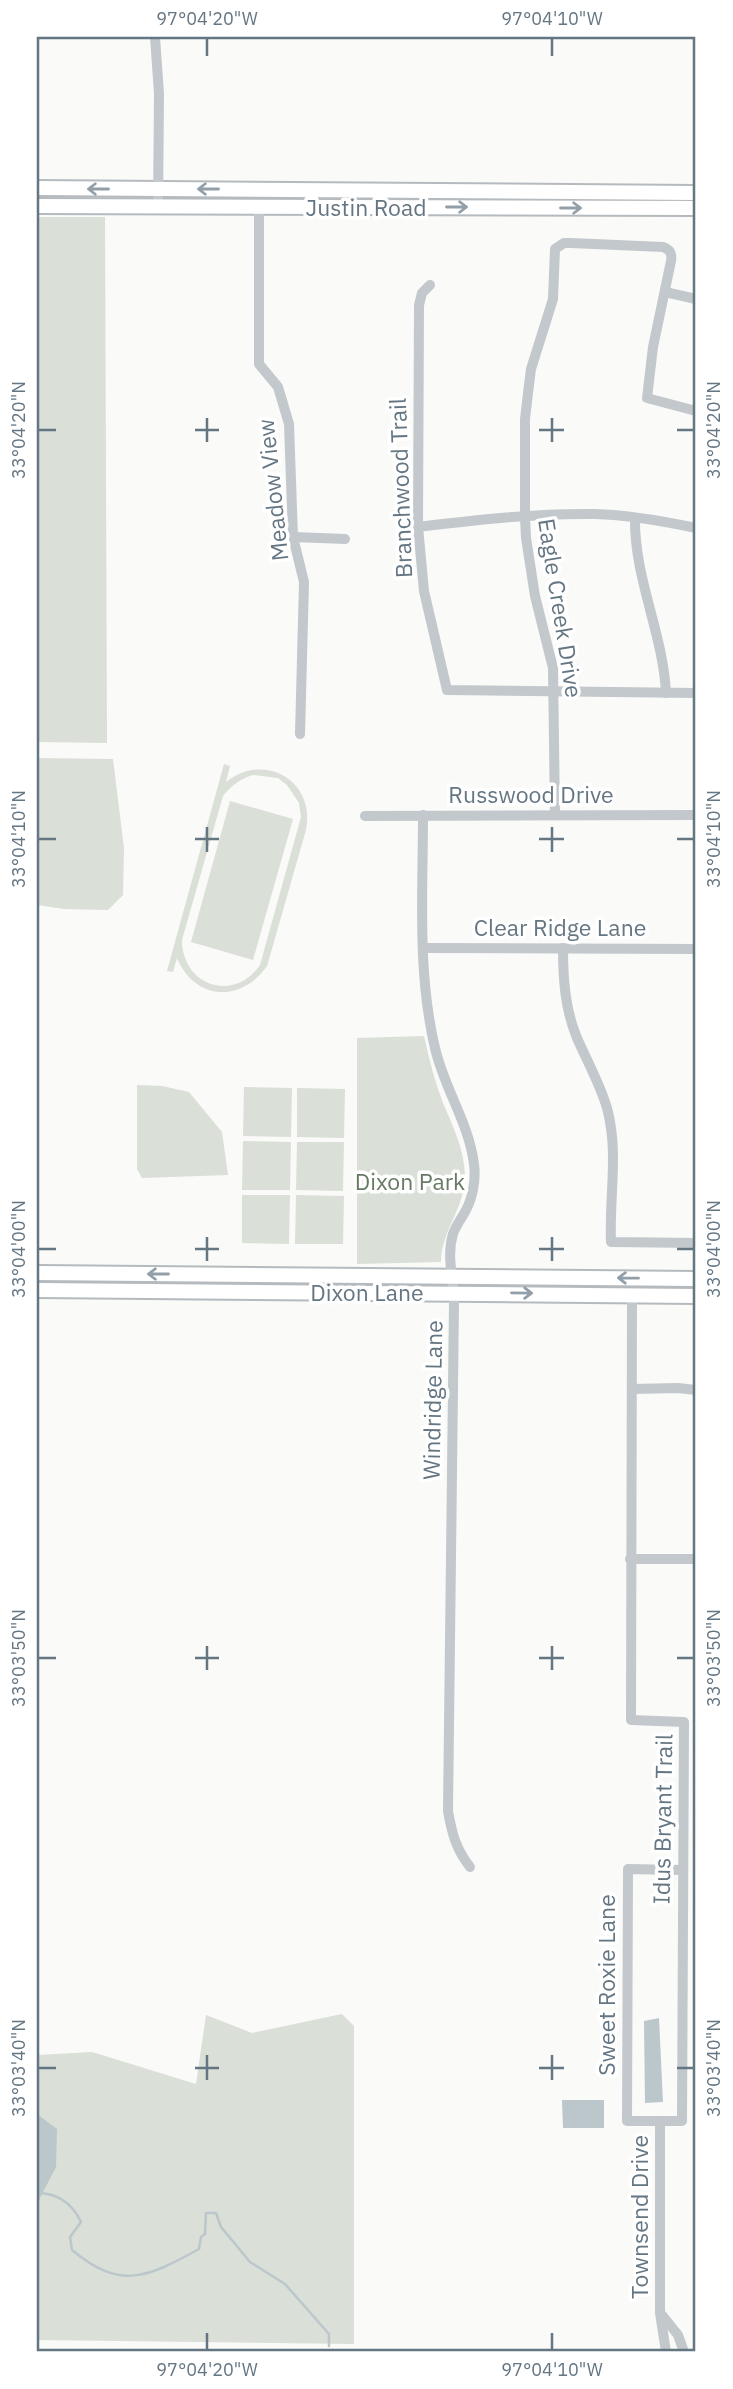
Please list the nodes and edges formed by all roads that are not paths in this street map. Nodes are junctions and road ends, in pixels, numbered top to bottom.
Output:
1 (155, 37) edge
2 (37, 188) edge
3 (158, 189) junction
4 (696, 193) edge
5 (37, 206) edge
6 (158, 206) junction
7 (259, 206) junction
8 (696, 208) edge
9 (430, 285) dead end
10 (665, 292) junction
11 (696, 299) edge
12 (696, 411) edge
13 (525, 517) junction
14 (635, 518) junction
15 (418, 527) junction
16 (696, 528) edge
17 (293, 537) junction
18 (345, 539) dead end
19 (555, 692) junction
20 (666, 693) junction
21 (696, 693) edge
22 (300, 734) dead end
23 (423, 815) junction
24 (555, 815) junction
25 (696, 815) edge
26 (365, 816) dead end
27 (423, 948) junction
28 (563, 948) junction
29 (696, 949) edge
30 (696, 1243) edge
31 (37, 1273) edge
32 (450, 1275) junction
33 (696, 1279) edge
34 (37, 1290) edge
35 (454, 1293) junction
36 (632, 1295) junction
37 (696, 1297) edge
38 (632, 1389) junction
39 (696, 1390) edge
40 (630, 1559) junction
41 (696, 1559) edge
42 (470, 1867) dead end
43 (682, 1870) junction
44 (660, 2121) junction
45 (660, 2313) junction
46 (666, 2352) edge
47 (684, 2352) edge

1 - 3 street
3 -> 2 main road, Justin Road
4 -> 3 main road, Justin Road
3 - 6 street
5 - 6 main road, Justin Road
6 - 7 main road, Justin Road
7 -> 8 main road, Justin Road
7 - 17 street, Meadow View
9 - 15 street, Branchwood Trail
10 - 11 street
10 - 12 street
10 - 13 street, Eagle Creek Drive
13 - 14 street
13 - 15 street
13 - 19 street, Eagle Creek Drive
14 - 16 street
14 - 20 street
15 - 19 street, Branchwood Trail
17 - 18 street
17 - 22 street, Meadow View
19 - 20 street
19 - 24 street, Eagle Creek Drive
20 - 21 street
23 - 24 street, Russwood Drive
23 - 26 street, Russwood Drive
23 - 27 street, Windridge Lane
24 - 25 street, Russwood Drive
27 - 28 street, Clear Ridge Lane
27 - 32 street, Windridge Lane
28 - 29 street, Clear Ridge Lane
28 - 30 street
32 -> 31 main road, Dixon Lane
33 -> 32 main road, Dixon Lane
32 - 35 street, Windridge Lane
34 - 35 main road, Dixon Lane
35 -> 36 main road, Dixon Lane
35 - 42 street, Windridge Lane
36 - 37 main road, Dixon Lane
36 - 38 street, Idus Bryant Trail
38 - 39 street
38 - 40 street, Idus Bryant Trail
40 - 41 street
40 - 43 street, Idus Bryant Trail
43 - 44 street, Idus Bryant Trail
43 - 44 street, Sweet Roxie Lane
44 - 45 street, Townsend Drive
45 - 46 street, Townsend Drive
45 - 47 street, Townsend Drive

